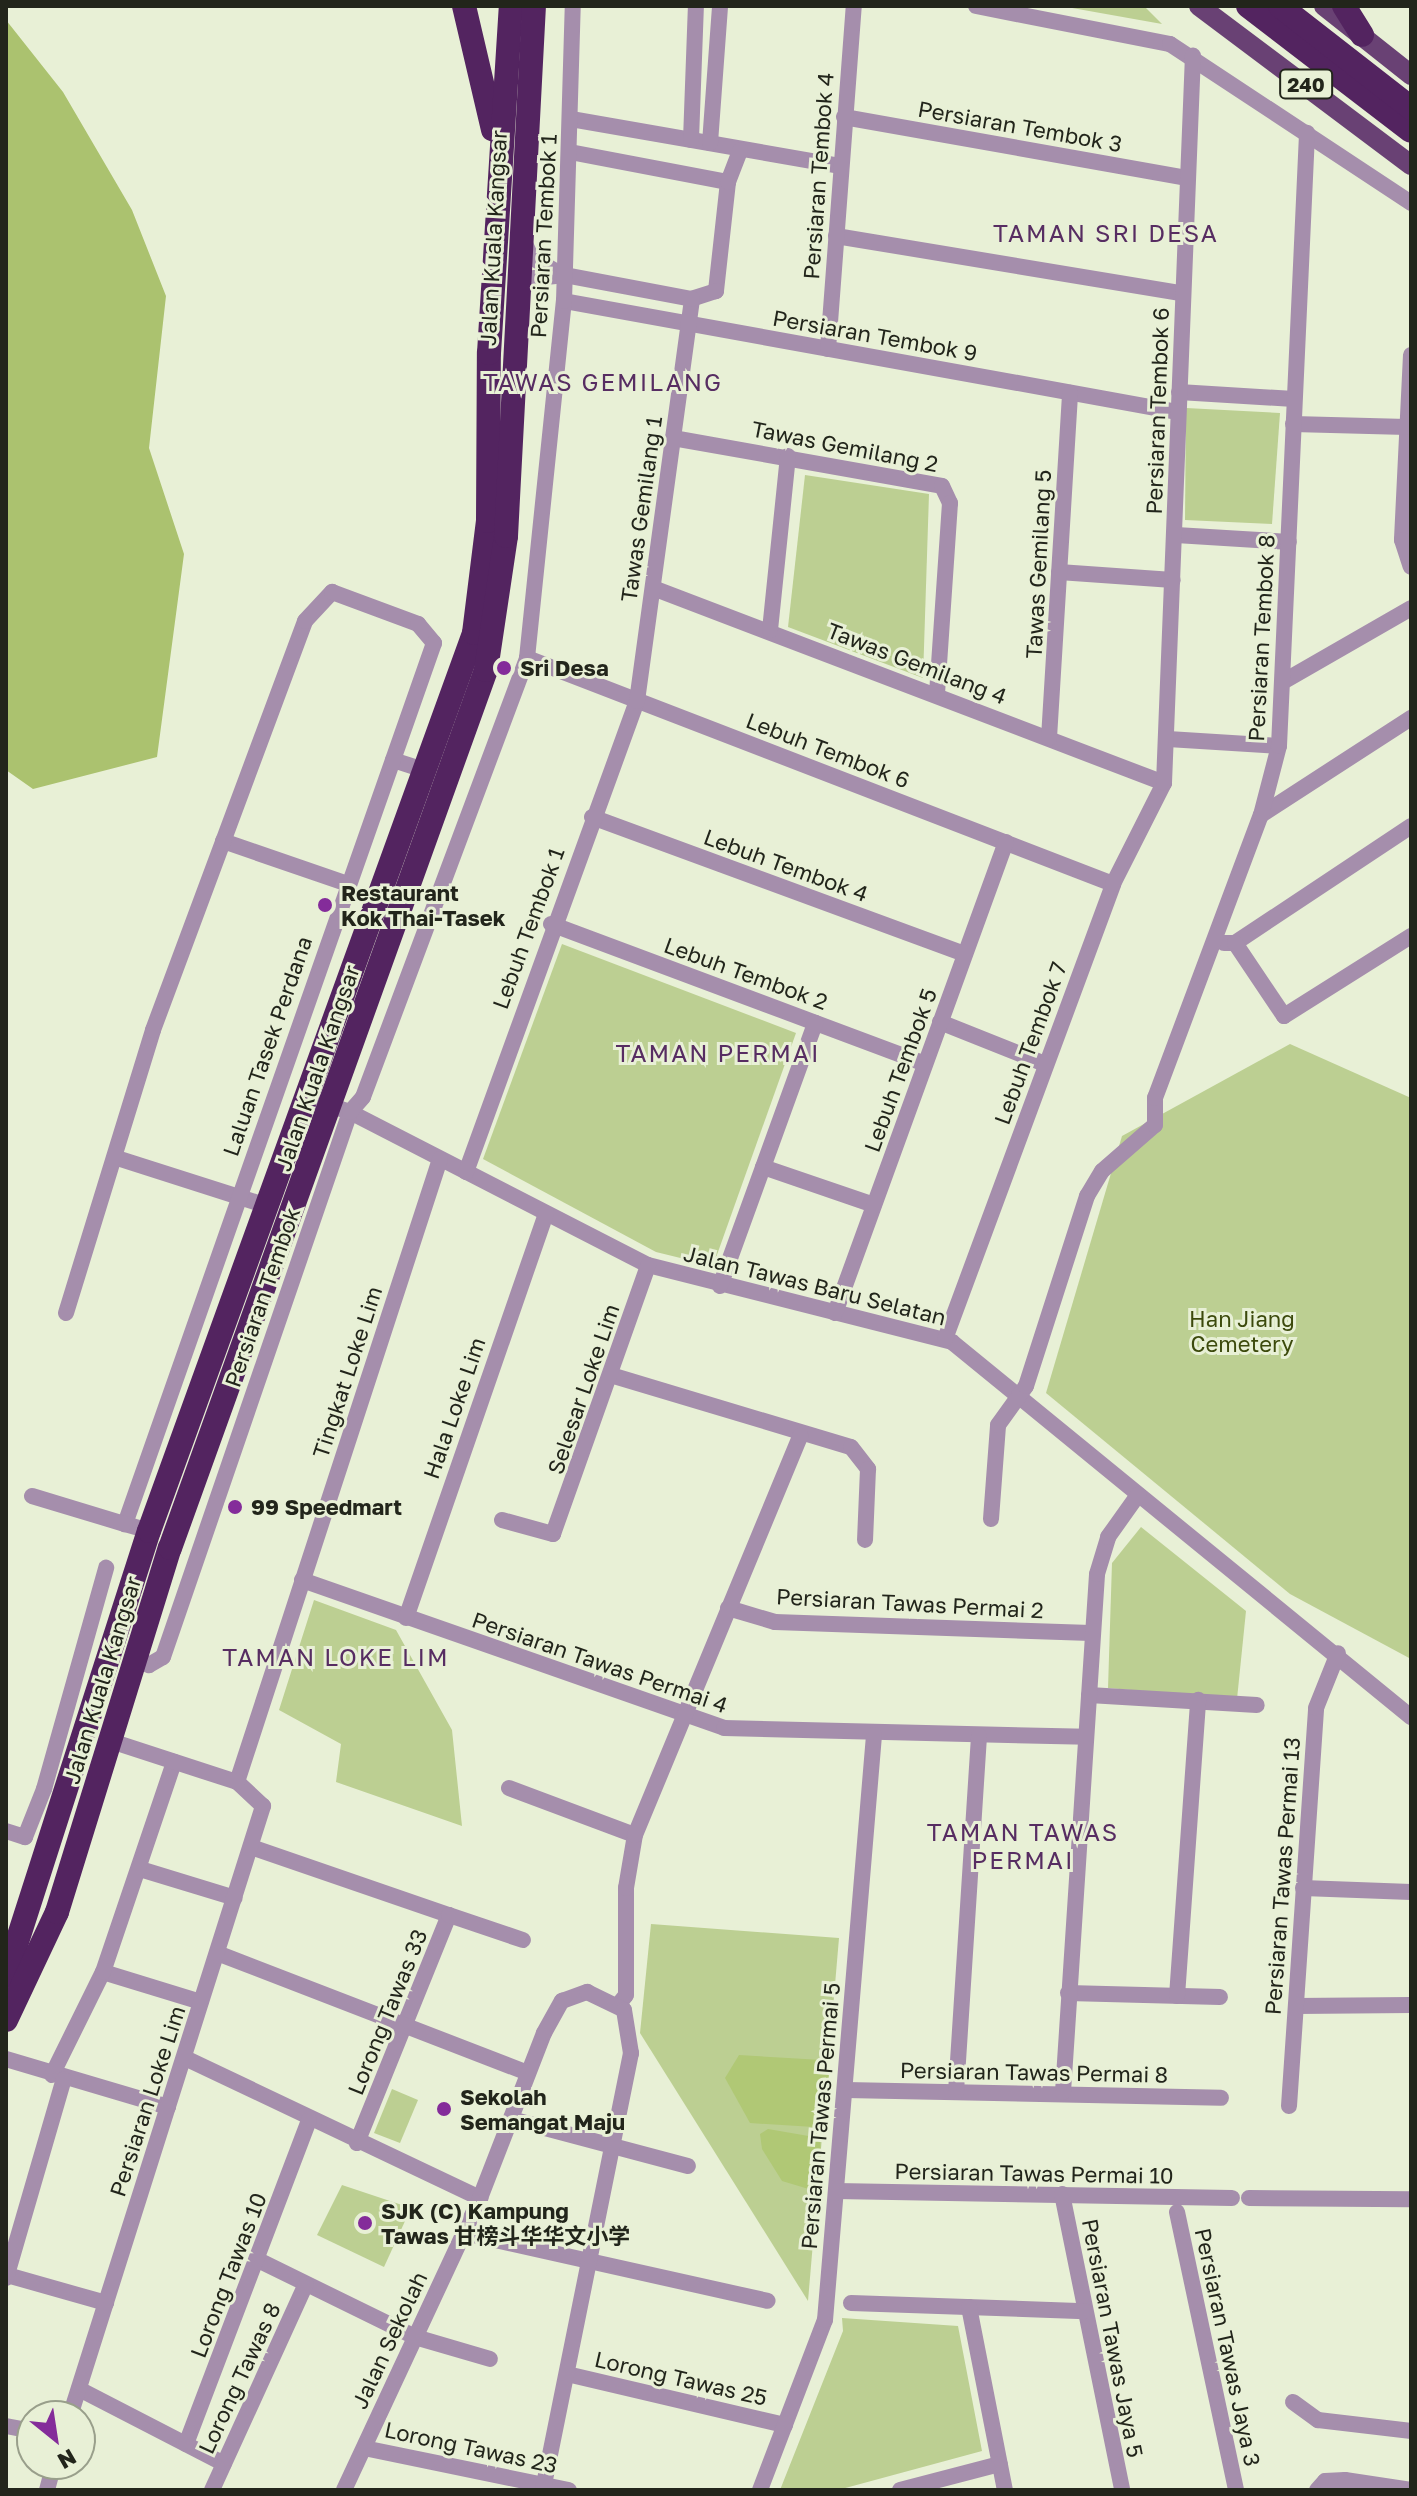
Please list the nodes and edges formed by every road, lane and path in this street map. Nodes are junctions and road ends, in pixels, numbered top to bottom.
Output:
1 (464, 6) edge
2 (573, 6) edge
3 (696, 6) edge
4 (720, 6) edge
5 (854, 6) edge
6 (976, 6) edge
7 (1199, 6) edge
8 (1248, 6) edge
9 (1280, 6) edge
10 (1324, 6) edge
11 (1344, 6) edge
12 (529, 8) edge
13 (1362, 35) junction
14 (1193, 56) junction
15 (1411, 75) edge
16 (1411, 108) edge
17 (844, 117) junction
18 (571, 119) junction
19 (1411, 131) edge
20 (1307, 133) junction
21 (691, 140) junction
22 (710, 143) junction
23 (740, 150) junction
24 (570, 152) junction
25 (502, 159) junction
26 (1411, 165) edge
27 (841, 166) junction
28 (1188, 178) junction
29 (728, 182) junction
30 (1411, 203) edge
31 (518, 217) junction
32 (836, 236) junction
33 (565, 275) junction
34 (1182, 293) junction
35 (692, 299) junction
36 (514, 300) junction
37 (564, 301) junction
38 (689, 324) junction
39 (828, 349) junction
40 (1411, 355) edge
41 (1179, 392) junction
42 (1070, 393) junction
43 (1294, 399) junction
44 (1178, 412) junction
45 (1293, 424) junction
46 (1407, 427) junction
47 (673, 438) junction
48 (788, 456) junction
49 (1176, 535) junction
50 (1289, 542) junction
51 (1411, 567) edge
52 (1059, 572) junction
53 (1173, 580) junction
54 (653, 588) junction
55 (1411, 608) edge
56 (770, 630) junction
57 (527, 658) junction
58 (1286, 680) junction
59 (937, 694) junction
60 (637, 701) junction
61 (1411, 718) edge
62 (465, 738) junction
63 (1049, 738) junction
64 (1168, 739) junction
65 (1279, 746) junction
66 (393, 760) junction
67 (424, 770) junction
68 (1165, 775) junction
69 (1261, 815) junction
70 (592, 817) junction
71 (434, 821) junction
72 (1411, 826) edge
73 (223, 841) junction
74 (1006, 842) junction
75 (345, 883) junction
76 (1113, 884) junction
77 (551, 924) junction
78 (1411, 936) edge
79 (1211, 942) junction
80 (1235, 943) junction
81 (965, 954) junction
82 (940, 1022) junction
83 (815, 1023) junction
84 (925, 1064) junction
85 (1045, 1064) junction
86 (307, 1098) junction
87 (341, 1110) junction
88 (117, 1158) junction
89 (440, 1159) junction
90 (763, 1167) junction
91 (466, 1172) junction
92 (239, 1198) junction
93 (264, 1205) junction
94 (874, 1205) junction
95 (546, 1214) junction
96 (648, 1265) junction
97 (720, 1286) junction
98 (66, 1313) dead end
99 (835, 1313) junction
100 (945, 1339) junction
101 (614, 1376) junction
102 (1021, 1397) junction
103 (800, 1436) junction
104 (1138, 1495) junction
105 (32, 1496) dead end
106 (991, 1519) dead end
107 (502, 1520) dead end
108 (125, 1524) junction
109 (149, 1531) junction
110 (865, 1540) dead end
111 (106, 1568) dead end
112 (302, 1580) junction
113 (99, 1588) junction
114 (128, 1601) junction
115 (728, 1608) junction
116 (406, 1618) junction
117 (1091, 1633) junction
118 (1338, 1653) junction
119 (1089, 1695) junction
120 (1198, 1700) junction
121 (1257, 1705) dead end
122 (682, 1716) junction
123 (1411, 1717) edge
124 (874, 1735) junction
125 (979, 1736) junction
126 (1086, 1737) junction
127 (111, 1741) junction
128 (174, 1762) junction
129 (237, 1782) junction
130 (509, 1788) dead end
131 (44, 1789) junction
132 (67, 1797) junction
133 (6, 1831) edge
134 (635, 1835) junction
135 (251, 1847) junction
136 (140, 1869) junction
137 (1303, 1888) junction
138 (1411, 1892) edge
139 (235, 1898) junction
140 (449, 1915) junction
141 (523, 1940) dead end
142 (217, 1953) junction
143 (103, 1972) junction
144 (6, 1976) edge
145 (1068, 1993) junction
146 (1177, 1996) junction
147 (623, 1997) junction
148 (1220, 1997) dead end
149 (201, 2002) junction
150 (1411, 2005) edge
151 (1296, 2006) junction
152 (6, 2020) edge
153 (402, 2028) junction
154 (185, 2058) junction
155 (6, 2059) edge
156 (528, 2073) junction
157 (58, 2077) junction
158 (846, 2090) junction
159 (956, 2092) junction
160 (1063, 2092) junction
161 (1221, 2098) dead end
162 (1289, 2106) dead end
163 (168, 2107) junction
164 (511, 2119) junction
165 (309, 2121) junction
166 (357, 2143) junction
167 (616, 2147) junction
168 (688, 2166) dead end
169 (836, 2191) junction
170 (1062, 2194) junction
171 (480, 2198) junction
172 (1232, 2198) dead end
173 (1249, 2198) dead end
174 (1411, 2199) edge
175 (1177, 2212) dead end
176 (464, 2233) junction
177 (592, 2258) junction
178 (258, 2260) junction
179 (6, 2276) edge
180 (306, 2284) junction
181 (767, 2301) dead end
182 (106, 2303) junction
183 (851, 2303) dead end
184 (969, 2307) junction
185 (1085, 2311) junction
186 (415, 2337) junction
187 (490, 2359) dead end
188 (567, 2374) junction
189 (79, 2389) junction
190 (75, 2400) edge
191 (1293, 2402) dead end
192 (785, 2425) junction
193 (1411, 2431) edge
194 (186, 2444) junction
195 (364, 2448) junction
196 (224, 2464) junction
197 (1000, 2464) junction
198 (544, 2487) edge
199 (1392, 2489) edge
200 (212, 2490) edge
201 (344, 2490) edge
202 (569, 2490) edge
203 (760, 2490) edge
204 (900, 2490) edge
205 (1005, 2490) edge
206 (1122, 2490) edge
207 (1236, 2490) edge
208 (1317, 2490) edge
209 (1411, 2490) edge

1 - 25 highway
2 - 18 street, Persiaran Tembok 1
3 - 21 street
4 - 22 street
5 - 17 street, Persiaran Tembok 4
6 - 14 street
7 - 26 main road, 240
8 - 19 highway
9 - 16 highway
10 - 13 main road
11 - 13 highway
12 - 25 highway, Jalan Kuala Kangsar
12 - 31 highway, Jalan Kuala Kangsar
13 - 15 main road
14 - 20 street
14 - 28 street, Persiaran Tembok 6
17 - 27 street, Persiaran Tembok 4
17 - 28 street, Persiaran Tembok 3
18 - 21 street
18 - 24 street, Persiaran Tembok 1
20 - 30 street
20 - 43 street, Persiaran Tembok 8
21 - 22 street
22 - 23 street
23 - 27 street
23 - 29 street
24 - 29 street
24 - 33 street, Persiaran Tembok 1
25 - 67 highway, Jalan Kuala Kangsar
27 - 32 street, Persiaran Tembok 4
28 - 34 street, Persiaran Tembok 6
29 - 35 street
31 - 33 street
31 - 36 highway, Jalan Kuala Kangsar
32 - 34 street
32 - 39 street, Persiaran Tembok 4
33 - 35 street
33 - 36 street
33 - 37 street, Persiaran Tembok 1
34 - 41 street, Persiaran Tembok 6
35 - 38 street, Tawas Gemilang 1
36 - 62 highway, Jalan Kuala Kangsar
37 - 38 street, Persiaran Tembok 9
37 - 57 street, Persiaran Tembok 1
38 - 39 street, Persiaran Tembok 9
38 - 47 street, Tawas Gemilang 1
39 - 42 street, Persiaran Tembok 9
40 - 46 street
41 - 43 street
41 - 44 street, Persiaran Tembok 6
42 - 44 street, Persiaran Tembok 9
42 - 52 street, Tawas Gemilang 5
43 - 45 street, Persiaran Tembok 8
44 - 49 street, Persiaran Tembok 6
45 - 46 street
45 - 50 street, Persiaran Tembok 8
46 - 51 street
47 - 48 street, Tawas Gemilang 2
47 - 54 street, Tawas Gemilang 1
48 - 56 street
48 - 59 street, Tawas Gemilang 2
49 - 50 street
49 - 53 street, Persiaran Tembok 6
50 - 58 street, Persiaran Tembok 8
52 - 53 street
52 - 63 street, Tawas Gemilang 5
53 - 64 street, Persiaran Tembok 6
54 - 56 street, Tawas Gemilang 4
54 - 60 street, Tawas Gemilang 1
55 - 58 street
56 - 59 street, Tawas Gemilang 4
57 - 60 street, Lebuh Tembok 6
57 - 87 street
58 - 65 street, Persiaran Tembok 8
59 - 63 street, Tawas Gemilang 4
60 - 70 street, Lebuh Tembok 1
60 - 74 street, Lebuh Tembok 6
61 - 69 street
62 - 67 highway
62 - 71 highway, Jalan Kuala Kangsar
63 - 68 street, Tawas Gemilang 4
64 - 65 street
64 - 68 street, Persiaran Tembok 6
65 - 69 street, Persiaran Tembok 8
66 - 67 street
66 - 73 street, Laluan Tasek Perdana
66 - 75 street, Laluan Tasek Perdana
67 - 71 highway
67 - 86 highway, Jalan Kuala Kangsar
68 - 76 street, Lebuh Tembok 7
69 - 79 street, Persiaran Tembok 8
70 - 77 street, Lebuh Tembok 1
70 - 81 street, Lebuh Tembok 4
71 - 87 highway, Jalan Kuala Kangsar
72 - 80 street
73 - 75 street
73 - 88 street
74 - 76 street, Lebuh Tembok 6
74 - 81 street, Lebuh Tembok 5
75 - 92 street, Laluan Tasek Perdana
76 - 85 street, Lebuh Tembok 7
77 - 83 street, Lebuh Tembok 2
77 - 91 street, Lebuh Tembok 1
78 - 80 street
79 - 80 street
79 - 102 street, Persiaran Tembok 8
81 - 82 street, Lebuh Tembok 5
82 - 84 street, Lebuh Tembok 5
82 - 85 street
83 - 84 street, Lebuh Tembok 2
83 - 90 street
84 - 94 street, Lebuh Tembok 5
85 - 100 street, Lebuh Tembok 7
86 - 87 street, Jalan Tawas Baru Selatan
86 - 93 highway, Jalan Kuala Kangsar
87 - 89 street, Jalan Tawas Baru Selatan
87 - 127 highway, Jalan Kuala Kangsar
88 - 92 street
88 - 98 street
89 - 91 street, Jalan Tawas Baru Selatan
89 - 112 street, Tingkat Loke Lim
90 - 94 street
90 - 97 street
91 - 95 street, Jalan Tawas Baru Selatan
92 - 93 street
92 - 108 street, Laluan Tasek Perdana
93 - 109 highway, Jalan Kuala Kangsar
94 - 99 street, Lebuh Tembok 5
95 - 96 street, Jalan Tawas Baru Selatan
95 - 116 street, Hala Loke Lim
96 - 97 street, Jalan Tawas Baru Selatan
96 - 101 street, Selesar Loke Lim
97 - 99 street, Jalan Tawas Baru Selatan
99 - 100 street, Jalan Tawas Baru Selatan
100 - 102 street, Jalan Tawas Baru Selatan
101 - 103 street
101 - 107 street, Selesar Loke Lim
102 - 104 street, Jalan Tawas Baru Selatan
102 - 106 street
103 - 110 street
103 - 115 street
104 - 117 street
104 - 118 street, Jalan Tawas Baru Selatan
105 - 108 street
108 - 109 street
109 - 114 highway, Jalan Kuala Kangsar
111 - 113 street
112 - 116 street, Persiaran Tawas Permai 4
112 - 129 street, Tingkat Loke Lim
113 - 114 street
113 - 131 street
114 - 132 highway, Jalan Kuala Kangsar
115 - 117 street, Persiaran Tawas Permai 2
115 - 122 street
116 - 122 street, Persiaran Tawas Permai 4
117 - 119 street
118 - 123 street, Jalan Tawas Baru Selatan
118 - 137 street, Persiaran Tawas Permai 13
119 - 120 street
119 - 126 street
120 - 121 street
120 - 146 street
122 - 124 street, Persiaran Tawas Permai 4
122 - 134 street
124 - 125 street, Persiaran Tawas Permai 4
124 - 158 street, Persiaran Tawas Permai 5
125 - 126 street, Persiaran Tawas Permai 4
125 - 159 street
126 - 145 street
127 - 128 street
127 - 152 highway, Jalan Kuala Kangsar
128 - 129 street
128 - 136 street
129 - 135 street, Persiaran Loke Lim
130 - 134 street
131 - 132 street
131 - 133 street
132 - 144 highway, Jalan Kuala Kangsar
134 - 147 street
135 - 139 street, Persiaran Loke Lim
135 - 140 street, Lorong Tawas 33
136 - 139 street
136 - 143 street
137 - 138 street
137 - 151 street, Persiaran Tawas Permai 13
139 - 142 street, Persiaran Loke Lim
140 - 141 street
140 - 153 street, Lorong Tawas 33
142 - 149 street, Persiaran Loke Lim
142 - 153 street
143 - 149 street
143 - 157 street
145 - 146 street
145 - 160 street
146 - 148 street
147 - 156 street, Jalan Sekolah
147 - 167 street
149 - 154 street, Persiaran Loke Lim
150 - 151 street
151 - 162 street, Persiaran Tawas Permai 13
153 - 156 street
153 - 166 street, Lorong Tawas 33
154 - 163 street, Persiaran Loke Lim
154 - 165 street
155 - 157 street
156 - 164 street, Jalan Sekolah
157 - 163 street
157 - 179 street
158 - 159 street, Persiaran Tawas Permai 8
158 - 169 street, Persiaran Tawas Permai 5
159 - 160 street, Persiaran Tawas Permai 8
160 - 161 street, Persiaran Tawas Permai 8
163 - 182 street, Persiaran Loke Lim
164 - 167 street
164 - 171 street, Jalan Sekolah
165 - 166 street
165 - 178 street, Lorong Tawas 10
166 - 171 street
167 - 168 street
167 - 177 street
169 - 170 street, Persiaran Tawas Permai 10
169 - 192 street, Persiaran Tawas Permai 5
170 - 172 street, Persiaran Tawas Permai 10
170 - 185 street, Persiaran Tawas Jaya 5
171 - 176 street, Jalan Sekolah
173 - 174 street
175 - 207 street, Persiaran Tawas Jaya 3
176 - 177 street
176 - 186 street, Jalan Sekolah
177 - 181 street
177 - 188 street
178 - 180 street
178 - 194 street, Lorong Tawas 10
179 - 182 street
180 - 186 street
180 - 196 street, Lorong Tawas 8
182 - 189 street, Persiaran Loke Lim
183 - 184 street
184 - 185 street
184 - 197 street
185 - 206 street, Persiaran Tawas Jaya 5
186 - 187 street
186 - 195 street, Jalan Sekolah
188 - 192 street, Lorong Tawas 25
188 - 198 street
189 - 190 street, Persiaran Loke Lim
189 - 194 street
191 - 193 street
192 - 203 street, Persiaran Tawas Permai 5
194 - 196 street
195 - 198 street, Lorong Tawas 23
195 - 201 street, Jalan Sekolah
196 - 200 street, Lorong Tawas 8
197 - 204 street
197 - 205 street
198 - 202 street, Lorong Tawas 23
199 - 208 street
199 - 209 street

